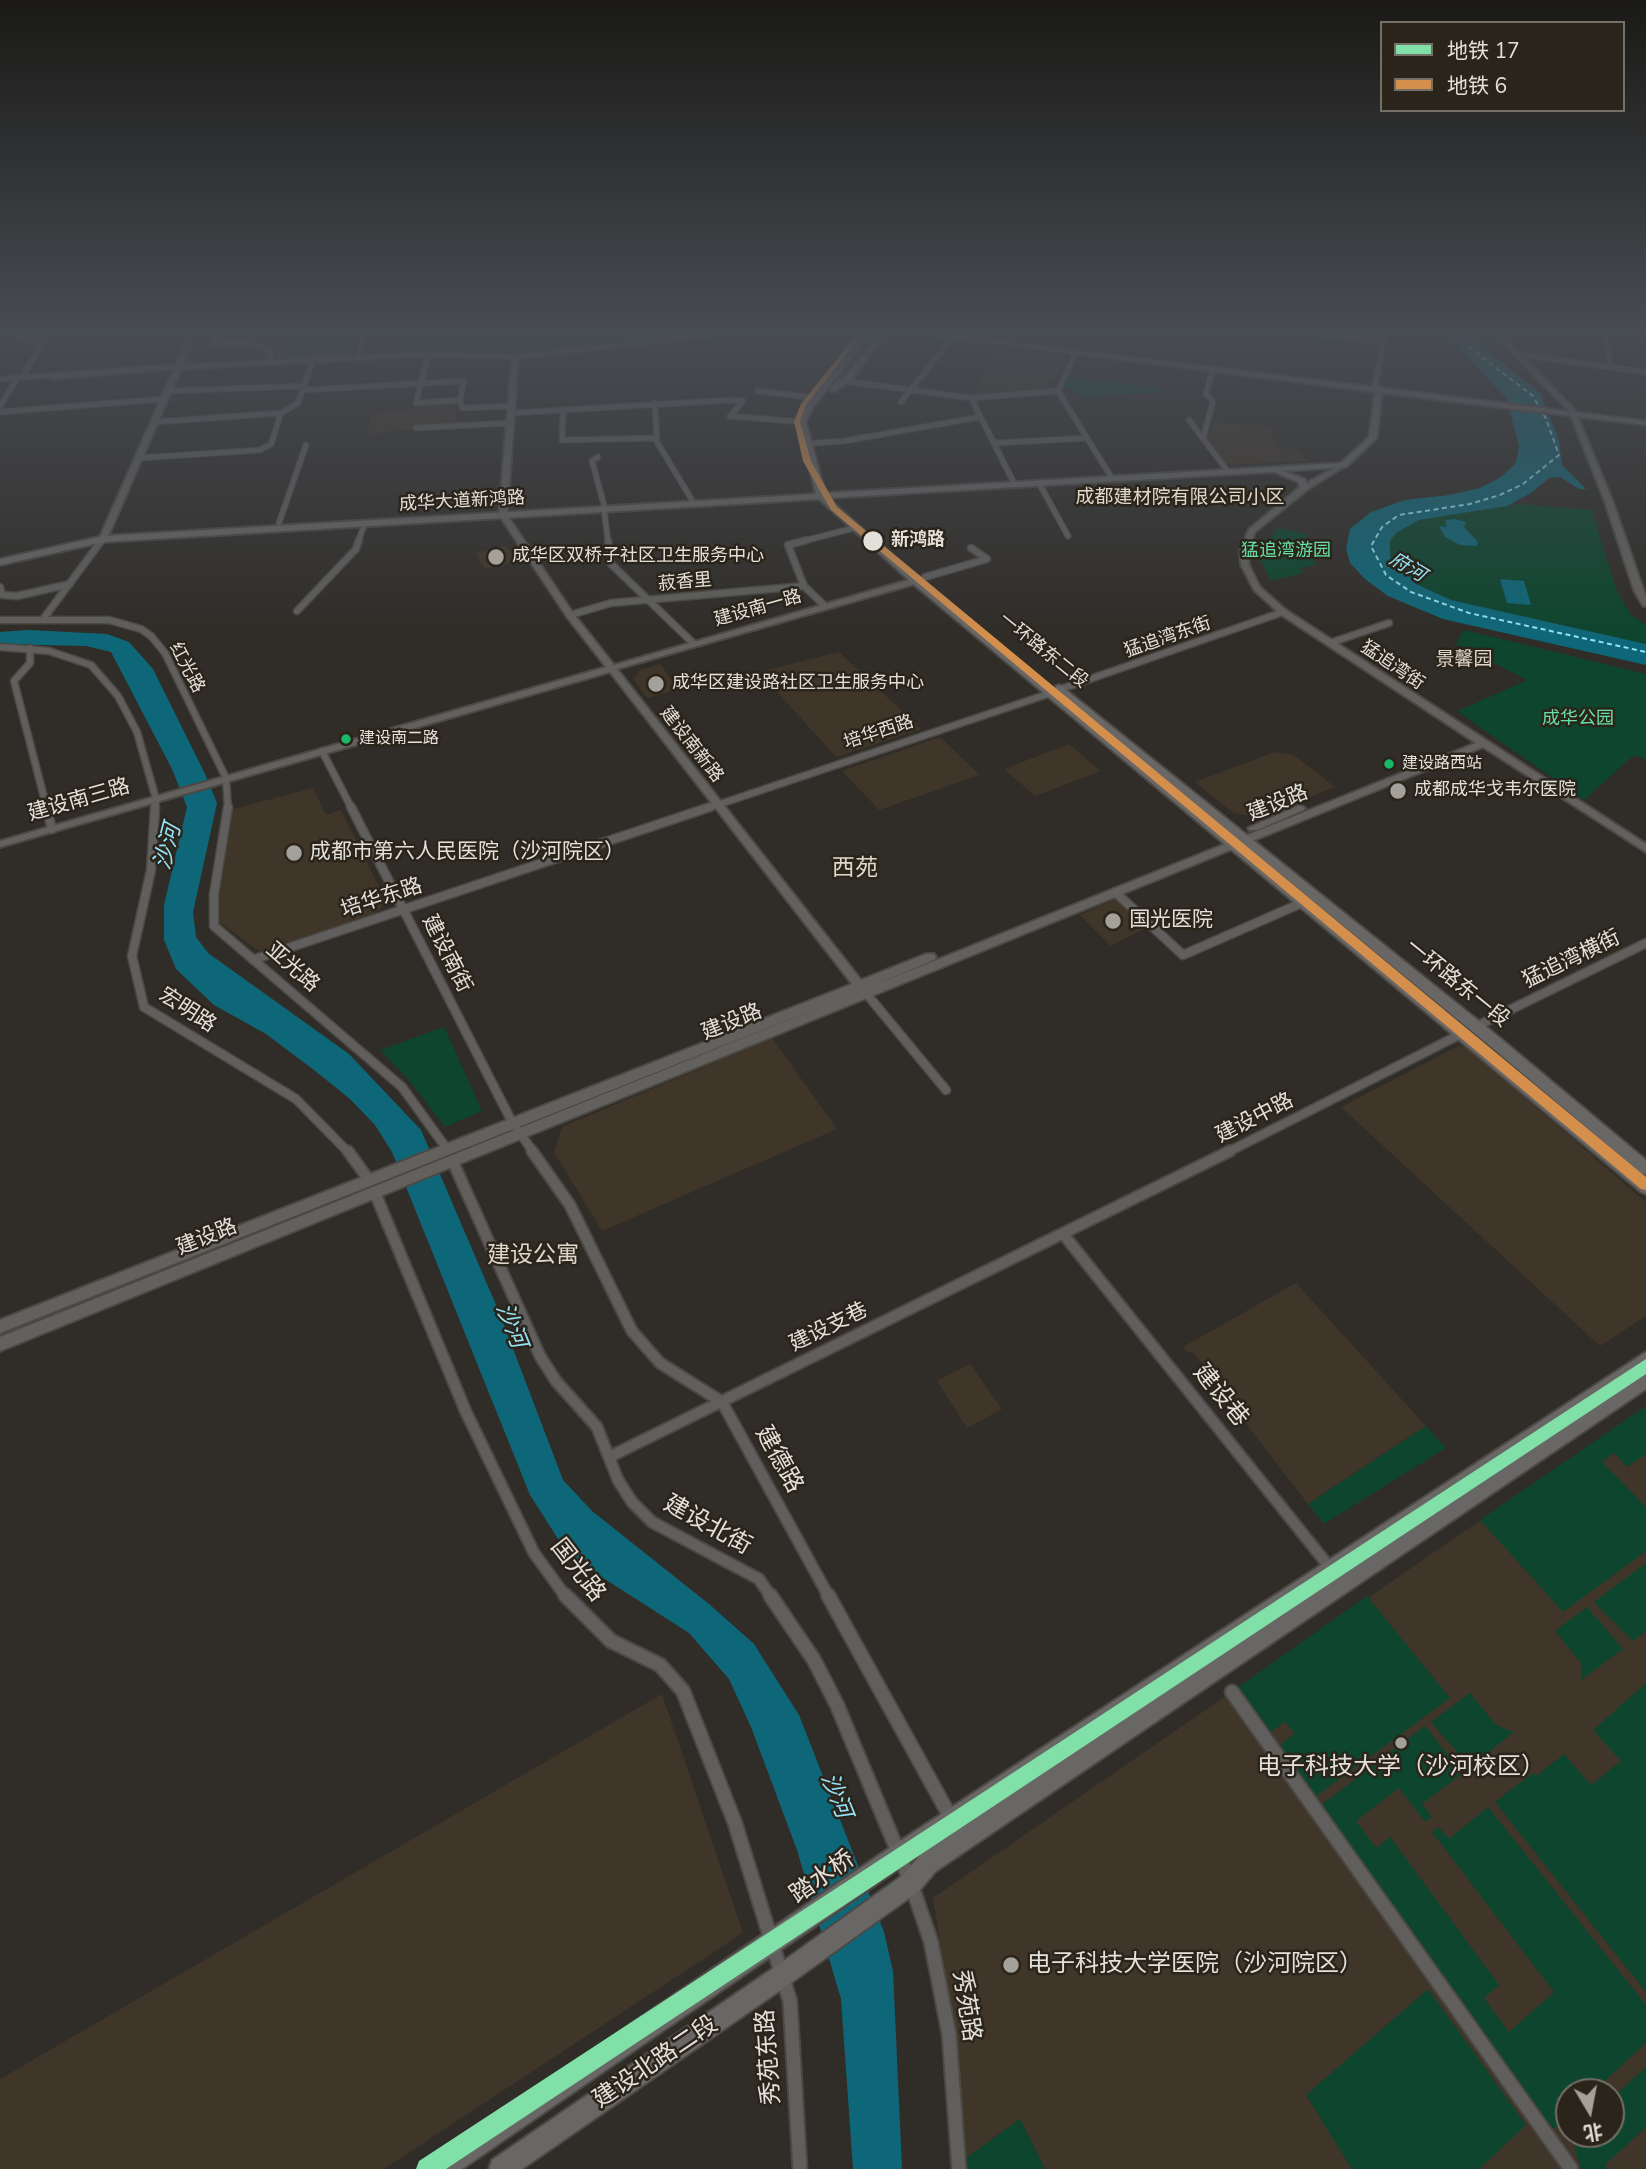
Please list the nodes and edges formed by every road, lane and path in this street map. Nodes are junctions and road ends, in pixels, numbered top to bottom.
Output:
1 (149, 435) edge
2 (274, 435) edge
3 (509, 435) edge
4 (562, 435) edge
5 (806, 435) edge
6 (813, 435) edge
7 (877, 435) edge
8 (990, 435) edge
9 (1085, 435) edge
10 (1200, 435) edge
11 (1204, 435) edge
12 (1373, 435) edge
13 (1582, 435) edge
14 (657, 438) joint
15 (1087, 438) junction
16 (1203, 439) junction
17 (814, 443) junction
18 (994, 443) junction
19 (306, 445) dead end
20 (598, 457) dead end
21 (139, 458) junction
22 (1335, 466) junction
23 (1226, 469) junction
24 (1255, 470) junction
25 (1110, 475) junction
26 (1013, 481) junction
27 (1039, 483) junction
28 (1304, 488) junction
29 (825, 494) junction
30 (692, 500) junction
31 (604, 507) junction
32 (502, 513) junction
33 (279, 523) junction
34 (365, 523) junction
35 (854, 528) junction
36 (1068, 536) dead end
37 (104, 537) junction
38 (971, 548) dead end
39 (0, 559) edge
40 (920, 579) junction
41 (71, 584) junction
42 (804, 586) junction
43 (0, 587) edge
44 (650, 600) junction
45 (1646, 604) edge
46 (825, 606) junction
47 (297, 611) dead end
48 (1283, 612) junction
49 (570, 615) junction
50 (44, 618) junction
51 (0, 620) edge
52 (1389, 623) dead end
53 (1330, 643) junction
54 (694, 644) junction
55 (0, 647) edge
56 (30, 648) junction
57 (611, 668) junction
58 (1056, 691) junction
59 (1477, 741) junction
60 (322, 751) junction
61 (223, 779) junction
62 (156, 799) junction
63 (717, 803) junction
64 (52, 828) junction
65 (1237, 839) junction
66 (0, 844) edge
67 (1646, 849) edge
68 (1115, 891) junction
69 (1304, 902) junction
70 (404, 911) junction
71 (1646, 943) edge
72 (255, 959) junction
73 (862, 988) junction
74 (1475, 1027) junction
75 (1461, 1034) junction
76 (946, 1090) dead end
77 (512, 1122) junction
78 (521, 1134) junction
79 (442, 1151) junction
80 (447, 1164) junction
81 (1646, 1169) edge
82 (391, 1179) junction
83 (372, 1187) junction
84 (1646, 1188) edge
85 (1064, 1235) junction
86 (0, 1327) edge
87 (0, 1343) edge
88 (1646, 1360) edge
89 (1646, 1380) edge
90 (722, 1402) junction
91 (611, 1456) junction
92 (1337, 1577) junction
93 (1232, 1692) dead end
94 (952, 1821) junction
95 (963, 1840) junction
96 (899, 1855) junction
97 (911, 1883) junction
98 (799, 1927) joint
99 (774, 1944) junction
100 (783, 1975) junction
101 (440, 2169) edge
102 (501, 2169) edge
103 (800, 2169) edge
104 (959, 2169) edge
105 (1571, 2169) edge

1 - 21 street
2 - 21 street
3 - 32 street
4 - 14 street
5 - 29 main road
6 - 17 main road
7 - 17 street
8 - 18 street
9 - 15 street
10 - 16 street
11 - 16 street
12 - 22 main road, 猛追湾街
13 - 45 street
14 - 30 street
15 - 18 street
15 - 25 street
16 - 23 street
17 - 29 main road
18 - 26 street
19 - 33 street
20 - 31 street
21 - 37 street
22 - 23 main road, 成华大道新鸿路
22 - 24 main road, 成华大道新鸿路
22 - 28 street, 猛追湾街
23 - 25 main road, 成华大道新鸿路
24 - 27 main road, 成华大道新鸿路
24 - 28 main road
25 - 26 main road, 成华大道新鸿路
26 - 29 main road, 成华大道新鸿路
27 - 29 main road, 成华大道新鸿路
27 - 36 street
28 - 48 street, 猛追湾街
29 - 30 main road, 成华大道新鸿路
29 - 31 main road, 成华大道新鸿路
29 - 35 main road, 一环路东二段
29 - 40 main road, 一环路东二段
30 - 31 main road, 成华大道新鸿路
31 - 32 main road, 成华大道新鸿路
31 - 44 street
32 - 33 main road, 成华大道新鸿路
32 - 34 main road, 成华大道新鸿路
32 - 49 street, 建设南新路
33 - 37 main road, 成华大道新鸿路
34 - 37 main road, 成华大道新鸿路
34 - 47 street
35 - 40 main road, 一环路东二段
35 - 42 street
37 - 39 main road, 成华大道新鸿路
37 - 41 street
38 - 40 street
40 - 46 street, 建设南一路
40 - 58 main road, 一环路东二段
41 - 43 street
41 - 50 street
42 - 44 street, 菽香里
42 - 46 street
44 - 49 street, 菽香里
44 - 54 street
46 - 54 street, 建设南一路
48 - 53 street, 猛追湾街
48 - 58 street, 猛追湾东街
49 - 57 street, 建设南新路
50 - 51 street, 红光路
50 - 61 street, 红光路
52 - 53 street
53 - 59 street, 猛追湾街
54 - 57 street, 建设南一路
55 - 56 street, 宏明路
56 - 62 street, 宏明路
56 - 64 street
57 - 60 street
57 - 63 street, 建设南新路
58 - 63 street, 培华西路
58 - 65 main road, 一环路东二段
59 - 65 street, 建设路
59 - 67 street, 猛追湾街
60 - 61 street
60 - 70 street, 建设南街
61 - 62 street, 建设南三路
61 - 72 street, 亚光路
62 - 64 street, 建设南三路
62 - 83 street, 宏明路
63 - 70 street, 培华东路
63 - 73 street, 建设南新路
64 - 66 street, 建设南三路
65 - 68 street, 建设路
65 - 69 main road, 一环路东一段
65 - 73 street, 建设路
65 - 74 main road, 一环路东一段
68 - 69 street
68 - 73 street, 建设路
69 - 75 main road, 一环路东一段
70 - 72 street, 培华东路
70 - 77 street, 建设南街
71 - 74 street, 猛追湾横街
72 - 79 street, 亚光路
73 - 76 street
73 - 77 street, 建设路
73 - 78 street, 建设路
74 - 81 main road, 一环路东一段
75 - 84 main road, 一环路东一段
75 - 85 street, 建设中路
77 - 78 street, 建设南街
77 - 79 street, 建设路
78 - 80 street, 建设路
78 - 90 street
79 - 82 street, 建设路
80 - 82 street, 建设路
80 - 91 street, 建设北街
82 - 83 street, 建设路
83 - 86 street, 建设路
83 - 87 street, 建设路
83 - 99 street, 国光路
85 - 90 street, 建设支巷
85 - 92 street, 建设巷
88 - 92 main road
89 - 92 main road
90 - 91 street, 建设支巷
90 - 94 street, 建德路
91 - 96 street, 建设北街
92 - 94 main road
92 - 95 main road
93 - 105 street
94 - 95 street, 建德路
94 - 96 main road
95 - 97 main road
96 - 97 street, 秀苑路
96 - 98 main road, 踏水桥
97 - 100 main road, 建设北路二段
97 - 104 street, 秀苑路
98 - 99 main road, 建设北路二段
99 - 100 street, 秀苑东路
99 - 101 main road, 建设北路二段
100 - 102 main road, 建设北路二段
100 - 103 street, 秀苑东路

